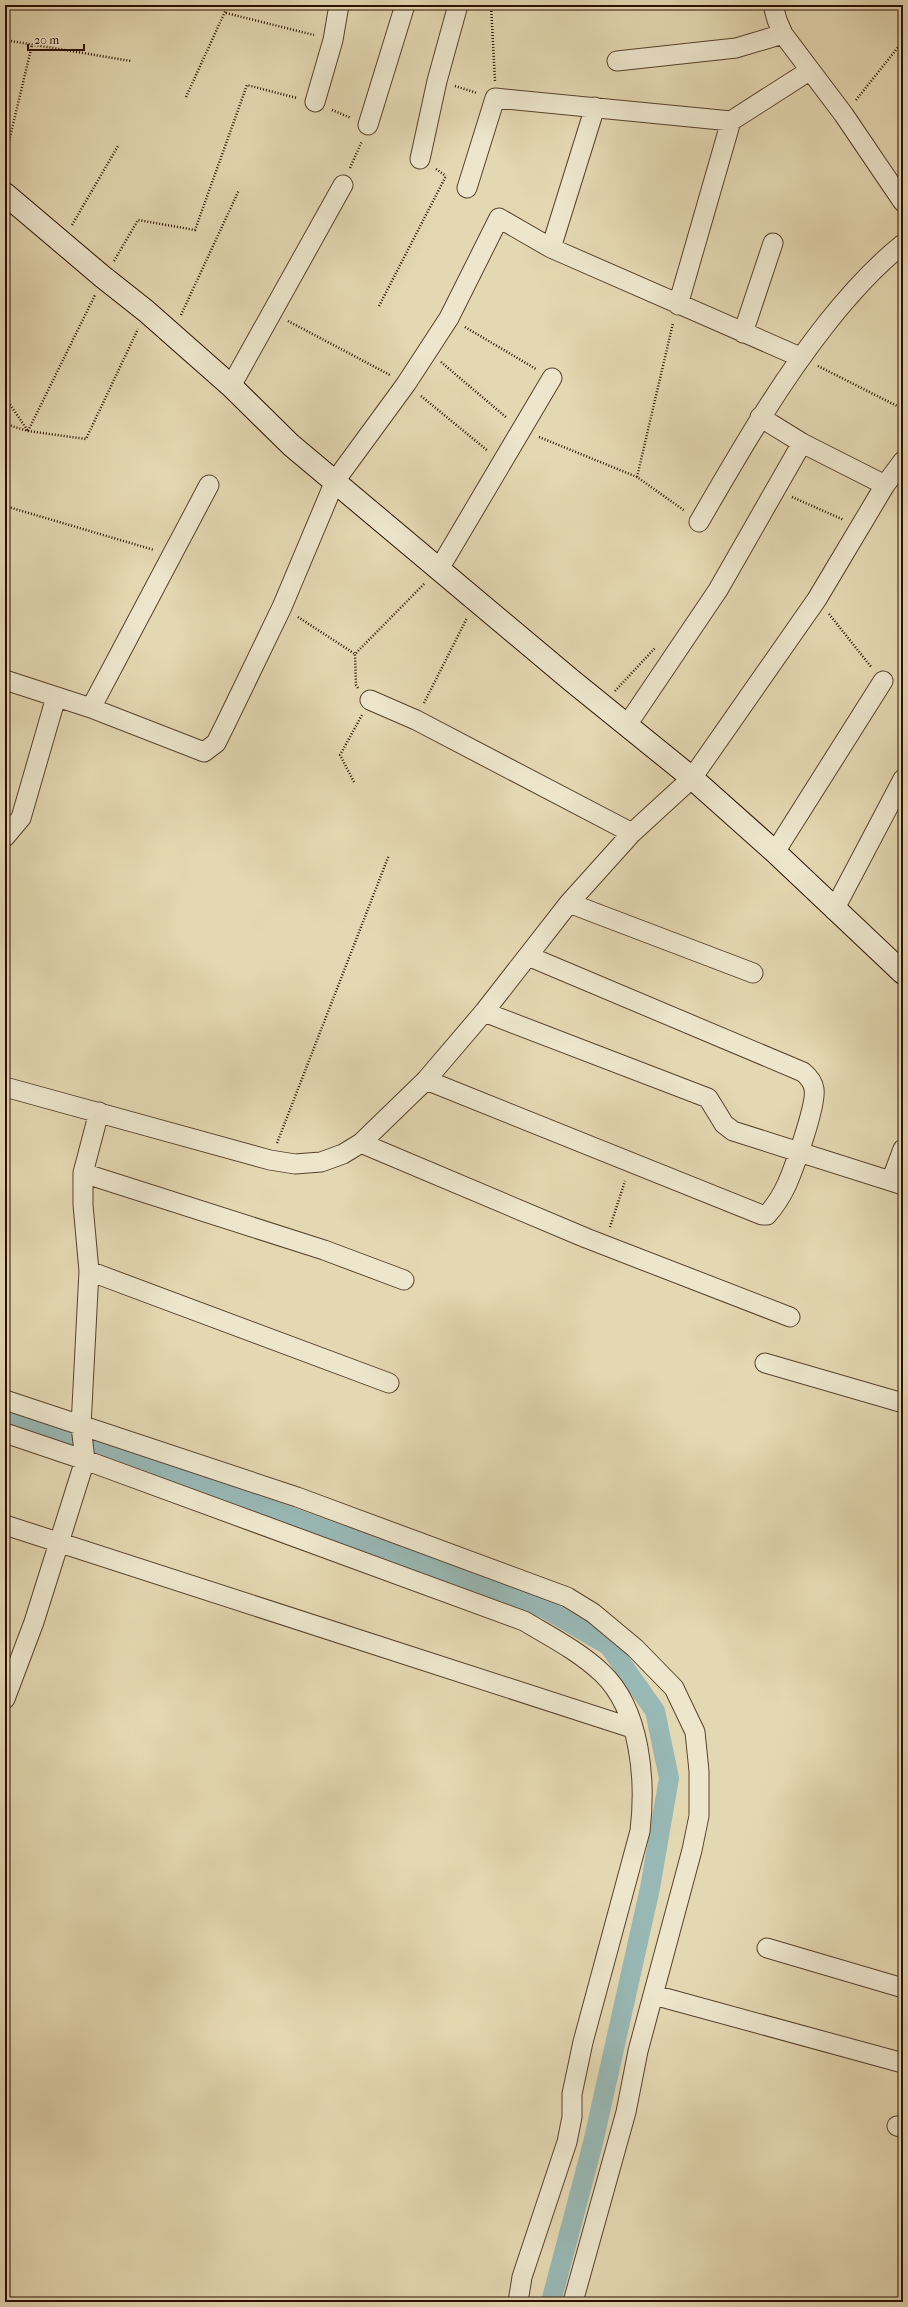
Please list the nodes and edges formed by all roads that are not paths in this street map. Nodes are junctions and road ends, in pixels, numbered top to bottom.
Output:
1 (339, 5) edge
2 (405, 5) edge
3 (458, 5) edge
4 (773, 5) edge
5 (783, 34) junction
6 (617, 61) dead end
7 (809, 71) junction
8 (314, 102) road end
9 (595, 107) junction
10 (731, 120) junction
11 (368, 126) road end
12 (420, 159) dead end
13 (343, 185) road end
14 (467, 188) dead end
15 (5, 194) edge
16 (903, 202) edge
17 (773, 243) dead end
18 (903, 244) edge
19 (551, 248) junction
20 (678, 305) junction
21 (743, 333) junction
22 (800, 357) junction
23 (552, 378) road end
24 (231, 386) junction
25 (760, 417) junction
26 (802, 443) junction
27 (903, 461) edge
28 (335, 480) junction
29 (209, 485) dead end
30 (885, 485) junction
31 (699, 522) road end
32 (438, 569) junction
33 (5, 680) edge
34 (882, 681) road end
35 (56, 697) junction
36 (370, 700) road end
37 (91, 708) junction
38 (627, 725) junction
39 (692, 778) junction
40 (903, 779) edge
41 (632, 832) junction
42 (5, 837) edge
43 (775, 852) junction
44 (568, 903) junction
45 (834, 910) junction
46 (528, 956) junction
47 (753, 973) dead end
48 (903, 973) edge
49 (484, 1012) junction
50 (426, 1080) junction
51 (5, 1087) edge
52 (99, 1112) junction
53 (361, 1143) junction
54 (903, 1149) edge
55 (798, 1151) junction
56 (82, 1173) junction
57 (897, 1183) edge
58 (89, 1271) junction
59 (404, 1280) dead end
60 (790, 1317) dead end
61 (765, 1363) dead end
62 (389, 1383) dead end
63 (5, 1400) edge
64 (903, 1403) edge
65 (81, 1426) junction
66 (5, 1433) edge
67 (85, 1460) junction
68 (5, 1526) edge
69 (60, 1542) junction
70 (5, 1700) edge
71 (632, 1728) junction
72 (767, 1948) dead end
73 (903, 1988) edge
74 (654, 1995) junction
75 (903, 2063) edge
76 (518, 2302) edge
77 (573, 2302) edge

1 - 8 street
2 - 11 street
3 - 12 street
4 - 5 street
5 - 6 street
5 - 7 street
7 - 10 street
7 - 16 street
9 - 10 street
9 - 14 street
9 - 19 street
10 - 20 street
13 - 24 street
15 - 24 street
17 - 21 street
18 - 22 street
19 - 20 street
19 - 28 street
20 - 21 street
21 - 22 street
22 - 25 street
23 - 32 street
24 - 28 street
25 - 26 street
25 - 31 street
26 - 30 street
26 - 38 street
27 - 30 street
28 - 32 street
28 - 37 street
29 - 37 street
30 - 39 street
32 - 38 street
33 - 35 street
34 - 43 street
35 - 37 street
35 - 42 street
36 - 41 street
38 - 39 street
39 - 41 street
39 - 43 street
40 - 45 street
41 - 44 street
43 - 45 street
44 - 46 street
44 - 47 street
45 - 48 street
46 - 49 street
46 - 55 street
49 - 50 street
49 - 55 street
50 - 53 street
50 - 55 street
51 - 52 street
52 - 53 street
52 - 56 street
53 - 60 street
54 - 57 street
55 - 57 street
56 - 58 street
56 - 59 street
58 - 62 street
58 - 65 street
61 - 64 street
63 - 65 street
65 - 67 street
65 - 74 street
66 - 67 street
67 - 69 street
67 - 71 street
68 - 69 street
69 - 70 street
69 - 71 street
71 - 76 street
72 - 73 street
74 - 75 street
74 - 77 street

